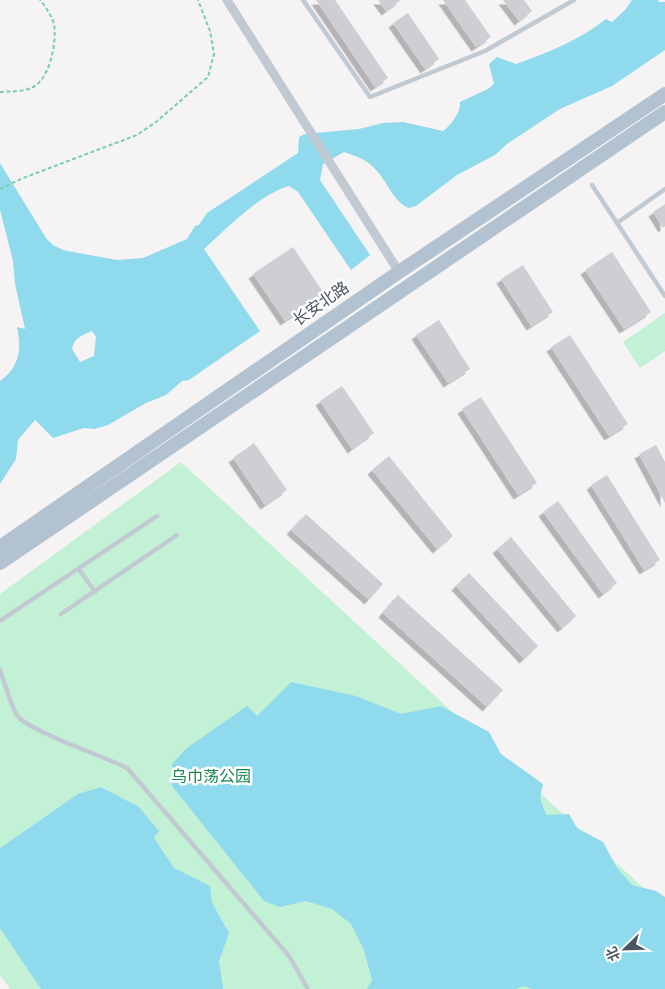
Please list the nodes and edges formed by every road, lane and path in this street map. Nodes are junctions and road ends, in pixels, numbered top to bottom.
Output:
1 (40, 0) edge
2 (198, 0) edge
3 (227, 0) edge
4 (303, 0) edge
5 (574, 0) edge
6 (0, 92) edge
7 (665, 94) edge
8 (665, 112) edge
9 (592, 186) dead end
10 (665, 189) edge
11 (0, 190) edge
12 (617, 223) junction
13 (399, 272) junction
14 (665, 296) edge
15 (157, 516) dead end
16 (177, 535) dead end
17 (0, 547) edge
18 (0, 563) edge
19 (79, 569) junction
20 (95, 592) junction
21 (61, 614) dead end
22 (0, 621) edge
23 (0, 670) edge
24 (308, 989) edge

1 - 6 path
2 - 11 path
3 - 13 street
4 - 5 lane
7 - 13 main road, 长安北路
8 - 18 main road, 长安北路
9 - 12 lane
10 - 12 lane
12 - 14 lane
13 - 17 main road, 长安北路
15 - 19 lane
16 - 20 lane
19 - 20 lane
19 - 22 lane
20 - 21 lane
23 - 24 lane

